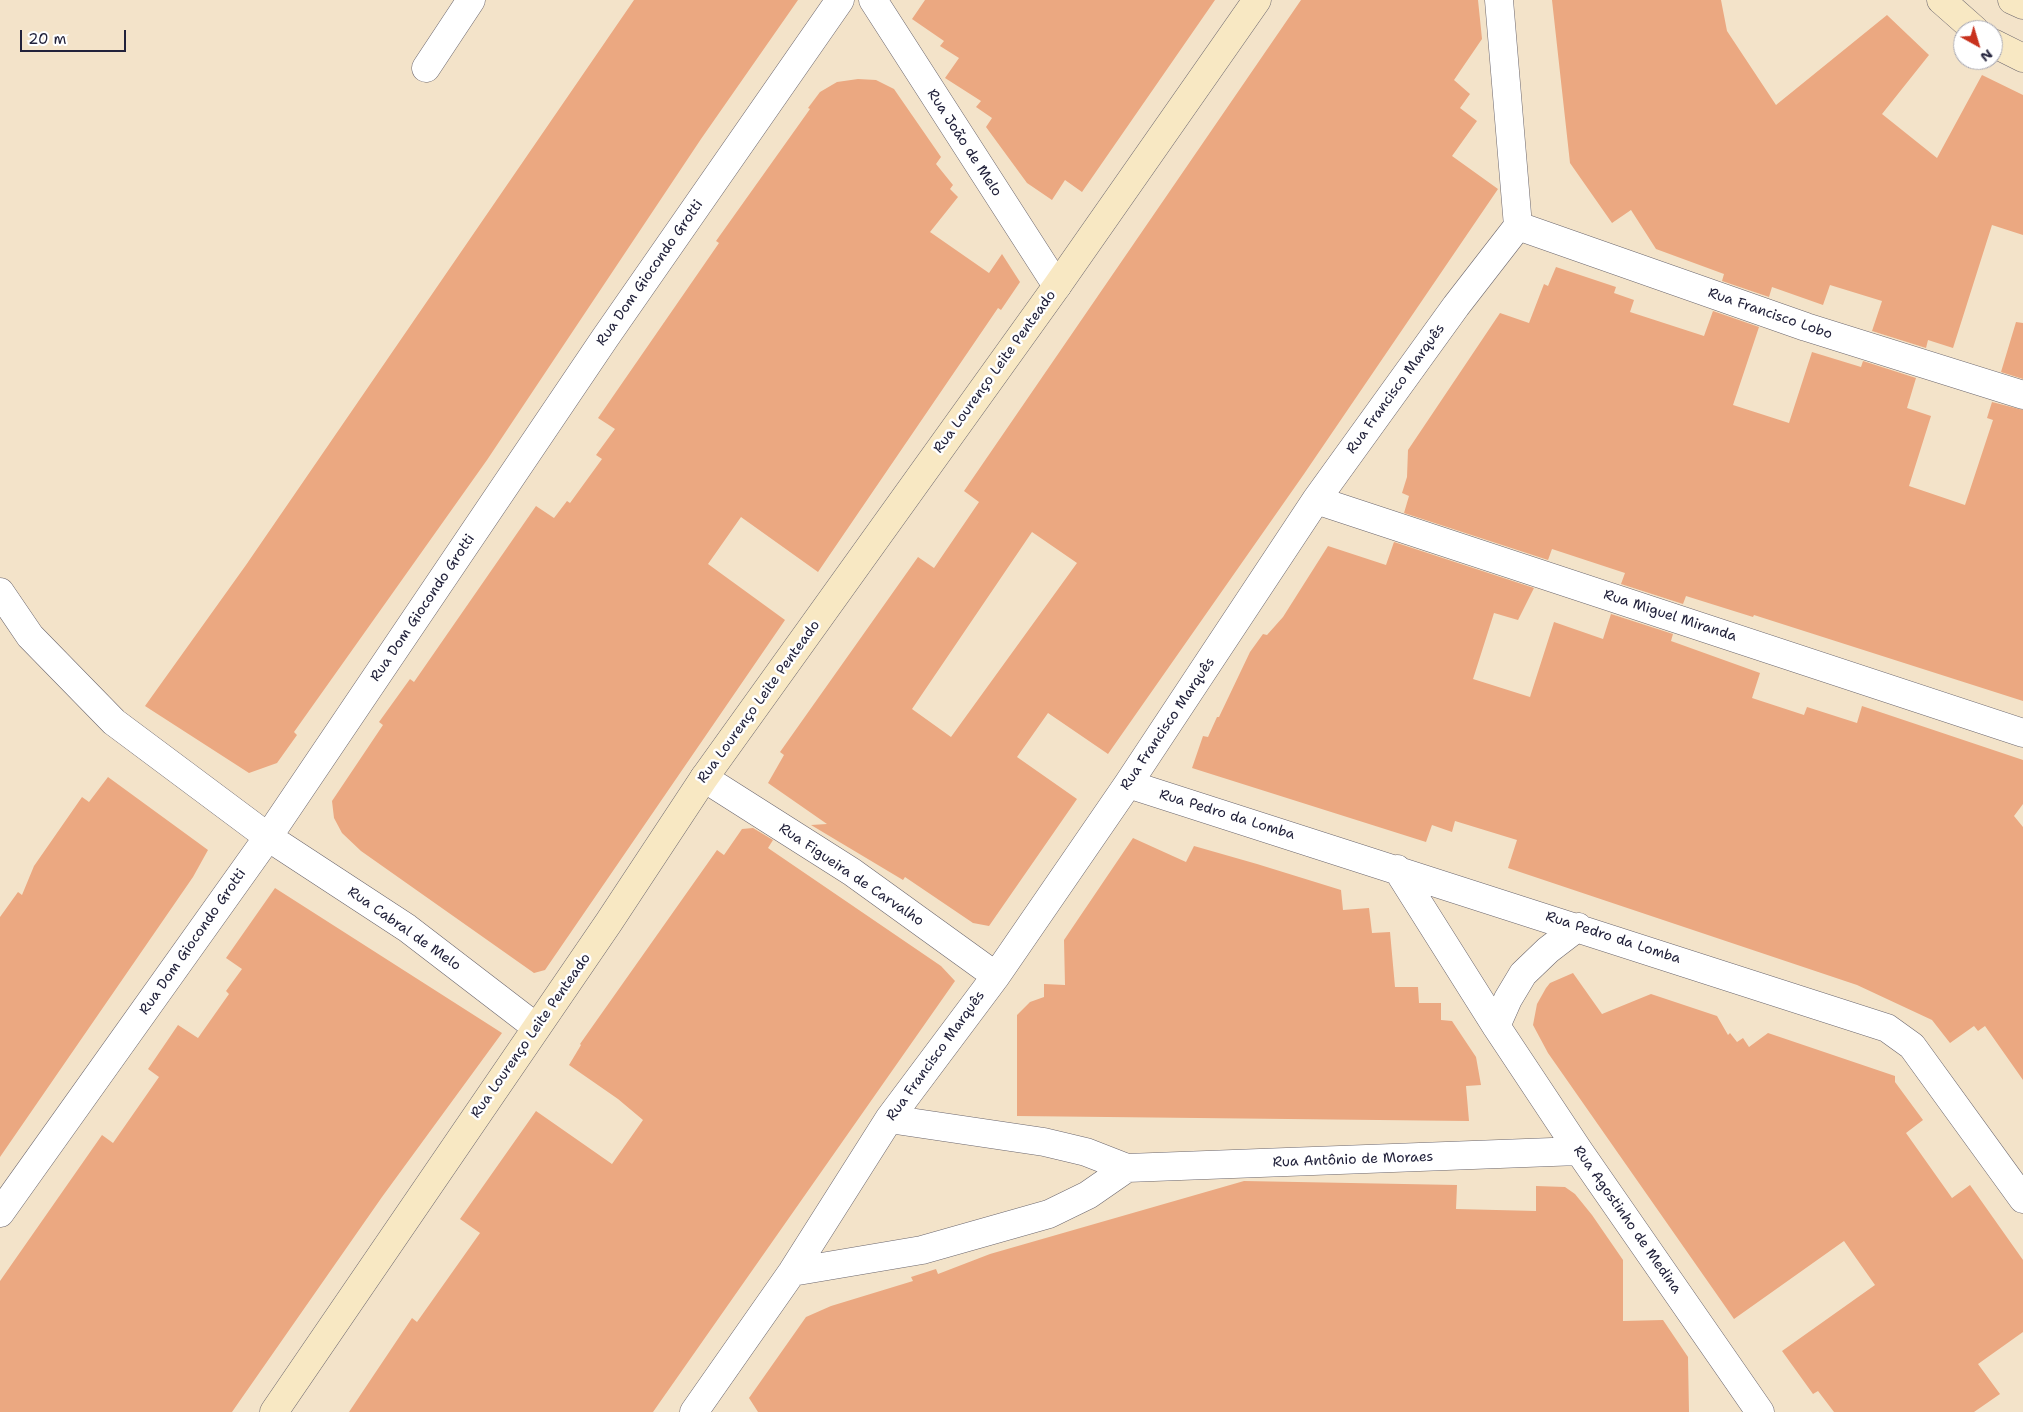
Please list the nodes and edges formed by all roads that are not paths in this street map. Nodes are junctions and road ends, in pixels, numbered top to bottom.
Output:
1 (471, 0) edge
2 (840, 0) edge
3 (873, 0) edge
4 (1257, 0) edge
5 (1499, 0) edge
6 (1941, 0) edge
7 (2012, 0) edge
8 (2023, 5) edge
9 (1964, 20) edge
10 (2003, 48) edge
11 (2023, 58) edge
12 (426, 68) dead end
13 (1518, 226) junction
14 (1057, 286) junction
15 (2023, 395) edge
16 (1316, 500) junction
17 (0, 592) edge
18 (2023, 733) edge
19 (704, 778) junction
20 (1128, 784) junction
21 (268, 837) junction
22 (1397, 869) junction
23 (1578, 927) junction
24 (996, 976) junction
25 (536, 1026) junction
26 (1496, 1026) junction
27 (889, 1119) junction
28 (1579, 1151) junction
29 (1127, 1168) junction
30 (2023, 1199) edge
31 (0, 1213) edge
32 (792, 1272) junction
33 (274, 1412) edge
34 (694, 1412) edge
35 (1760, 1412) edge

1 - 12 street
2 - 21 street, Rua Dom Giocondo Grotti
3 - 14 street, Rua João de Melo
4 - 14 main road, Rua Lourenço Leite Penteado
5 - 13 street
6 - 9 main road
7 - 8 main road
10 - 11 main road
13 - 15 street, Rua Francisco Lobo
13 - 16 street, Rua Francisco Marquês
14 - 19 main road, Rua Lourenço Leite Penteado
16 - 18 street, Rua Miguel Miranda
16 - 20 street, Rua Francisco Marquês
17 - 21 street, Rua Cabral de Melo
19 - 24 street, Rua Figueira de Carvalho
19 - 25 main road, Rua Lourenço Leite Penteado
20 - 22 street, Rua Pedro da Lomba
20 - 24 street, Rua Francisco Marquês
21 - 25 street, Rua Cabral de Melo
21 - 31 street, Rua Dom Giocondo Grotti
22 - 23 street, Rua Pedro da Lomba
22 - 26 street, Rua Agostinho de Medina
23 - 26 street
23 - 30 street, Rua Pedro da Lomba
24 - 27 street, Rua Francisco Marquês
25 - 33 main road, Rua Lourenço Leite Penteado
26 - 28 street, Rua Agostinho de Medina
27 - 29 street, Rua Antônio de Moraes
27 - 32 street, Rua Francisco Marquês
28 - 29 street, Rua Antônio de Moraes
28 - 35 street, Rua Agostinho de Medina
29 - 32 street
32 - 34 street, Rua Francisco Marquês

